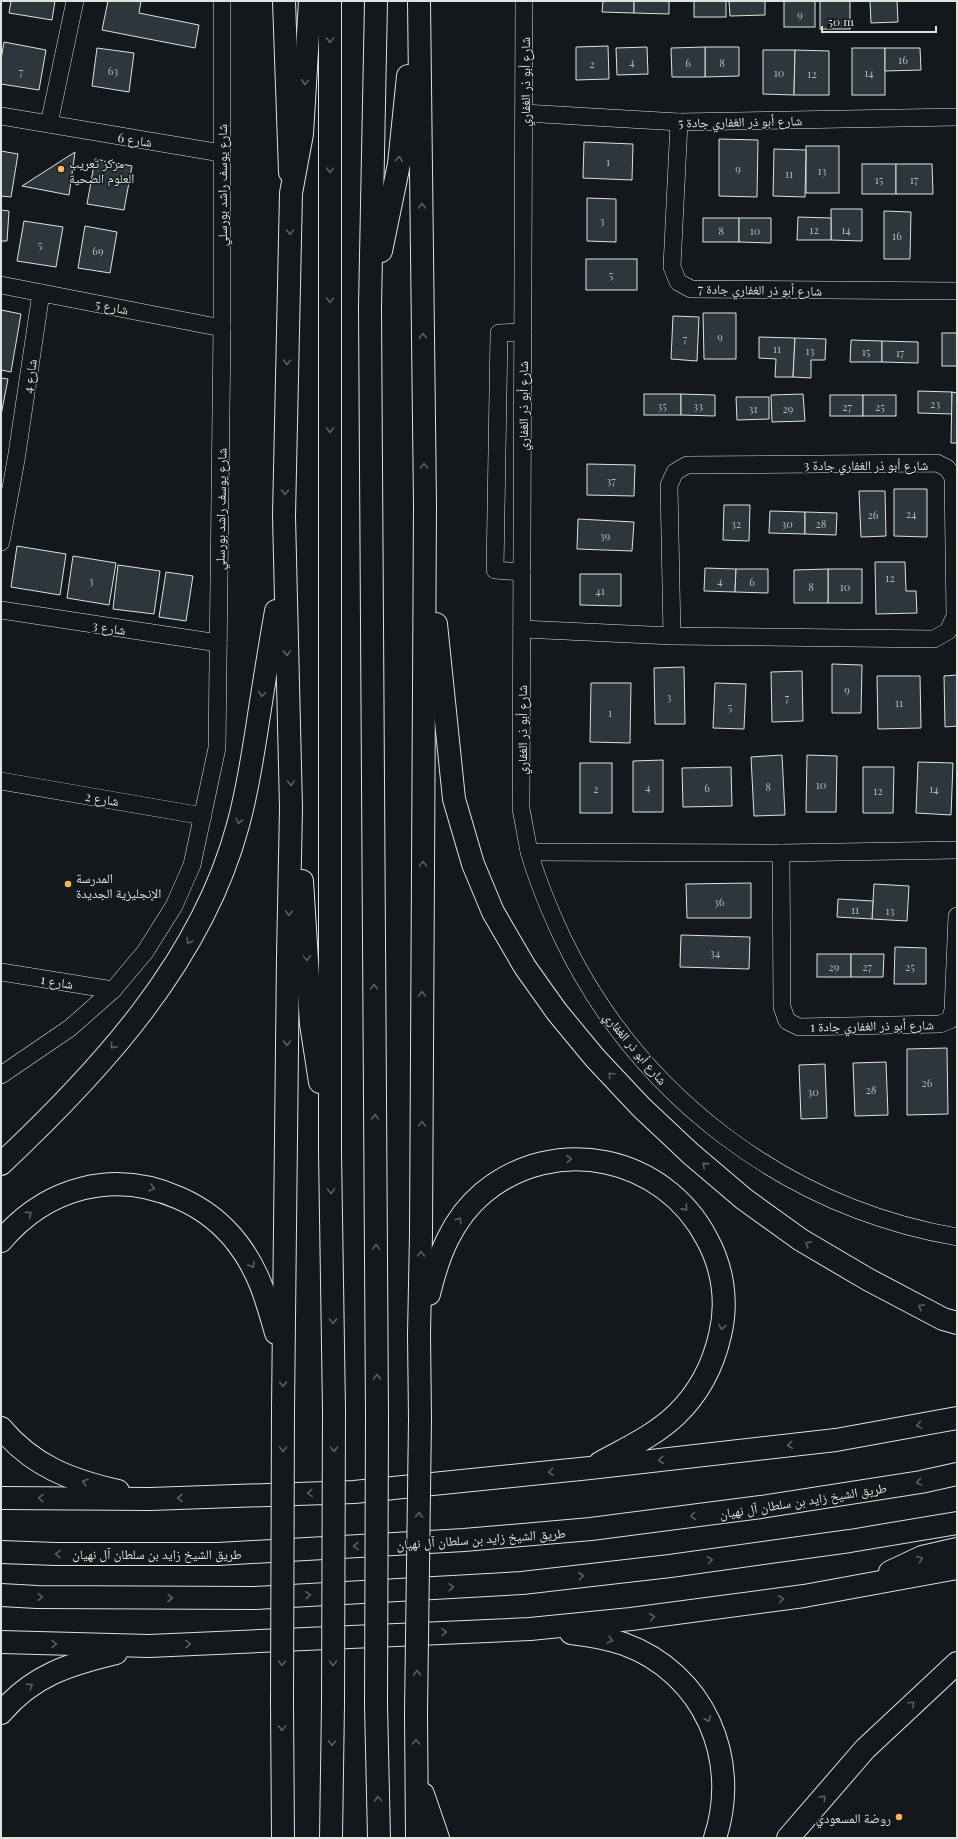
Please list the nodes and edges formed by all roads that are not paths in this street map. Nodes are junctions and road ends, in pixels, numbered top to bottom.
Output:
1 (75, 1) edge
2 (222, 1) edge
3 (284, 1) edge
4 (310, 1) edge
5 (330, 1) edge
6 (376, 1) edge
7 (418, 1) edge
8 (524, 1) edge
9 (524, 113) junction
10 (1, 116) edge
11 (957, 117) edge
12 (679, 122) junction
13 (49, 124) junction
14 (221, 153) junction
15 (291, 193) junction
16 (1, 285) edge
17 (957, 291) edge
18 (41, 292) junction
19 (370, 307) junction
20 (222, 328) junction
21 (523, 332) junction
22 (9, 458) edge
23 (952, 465) edge
24 (425, 505) junction
25 (1, 542) edge
26 (284, 558) junction
27 (522, 572) junction
28 (1, 610) edge
29 (522, 629) junction
30 (672, 636) junction
31 (218, 643) junction
32 (1, 781) edge
33 (291, 808) junction
34 (203, 816) junction
35 (957, 850) edge
36 (529, 852) junction
37 (781, 853) junction
38 (957, 916) edge
39 (1, 972) edge
40 (113, 990) junction
41 (953, 1022) edge
42 (1, 1075) edge
43 (330, 1152) junction
44 (1, 1164) edge
45 (957, 1237) edge
46 (1, 1240) edge
47 (957, 1322) edge
48 (419, 1335) junction
49 (283, 1358) junction
50 (957, 1418) edge
51 (1, 1428) edge
52 (590, 1468) junction
53 (957, 1474) edge
54 (1, 1498) edge
55 (150, 1499) junction
56 (957, 1524) edge
57 (957, 1549) edge
58 (1, 1552) edge
59 (957, 1568) edge
60 (858, 1586) junction
61 (1, 1595) edge
62 (530, 1628) junction
63 (1, 1642) edge
64 (149, 1646) junction
65 (957, 1663) edge
66 (1, 1712) edge
67 (282, 1753) junction
68 (416, 1773) junction
69 (268, 1838) edge
70 (283, 1838) edge
71 (331, 1838) edge
72 (379, 1838) edge
73 (417, 1838) edge
74 (438, 1838) edge
75 (715, 1838) edge
76 (788, 1838) edge

1 - 13 street
2 - 14 street, شارع يوسف راشد بورسلي
3 - 15 main road
4 -> 15 main road
5 -> 43 main road
6 - 19 main road
19 -> 7 main road
24 -> 7 main road
8 - 9 street, شارع أبو ذر الغفاري
9 - 12 street, شارع أبو ذر الغفاري جادة 5
9 - 21 street, شارع أبو ذر الغفاري
10 - 13 street, شارع 6
11 - 12 street, شارع أبو ذر الغفاري جادة 5
12 - 17 street, شارع أبو ذر الغفاري جادة 7
13 - 14 street, شارع 6
14 - 20 street, شارع يوسف راشد بورسلي
15 -> 26 main road
16 - 18 street, شارع 5
18 - 20 street, شارع 5
18 - 22 street, شارع 4
72 -> 19 main road, bridge
20 - 31 street, شارع يوسف راشد بورسلي
21 - 27 street, شارع أبو ذر الغفاري
21 - 27 street
22 - 25 street, شارع 4
23 - 30 street, شارع أبو ذر الغفاري جادة 3
23 - 30 street, شارع أبو ذر الغفاري جادة 3
47 -> 24 main road
48 -> 24 main road
26 -> 33 main road
26 -> 44 main road
27 - 29 street, شارع أبو ذر الغفاري
28 - 31 street, شارع 3
29 - 30 street, شارع أبو ذر الغفاري جادة 3
29 - 36 street, شارع أبو ذر الغفاري
31 - 34 street, شارع يوسف راشد بورسلي
32 - 34 street, شارع 2
33 -> 43 main road
33 -> 49 main road
34 - 40 street, شارع يوسف راشد بورسلي
35 - 37 street
36 - 37 street
36 - 45 street, شارع أبو ذر الغفاري
37 - 41 street, شارع أبو ذر الغفاري جادة 1
38 - 41 street, شارع أبو ذر الغفاري جادة 1
39 - 40 street, شارع 1
40 - 42 street, شارع يوسف راشد بورسلي
43 -> 71 main road, bridge
46 -> 49 main road
48 -> 52 main road
68 -> 48 main road, bridge
49 -> 67 main road, bridge
50 -> 52 main road
55 -> 51 main road
52 -> 55 main road
53 -> 58 main road, طريق الشيخ زايد بن سلطان آل نهيان
55 -> 54 main road
61 -> 56 main road
60 -> 57 main road
59 - 60 main road
62 -> 60 main road
64 -> 62 main road
62 -> 75 main road
63 -> 64 main road
66 -> 64 main road
76 -> 65 main road
67 - 69 main road
67 - 70 main road
68 - 73 main road
68 - 74 main road

